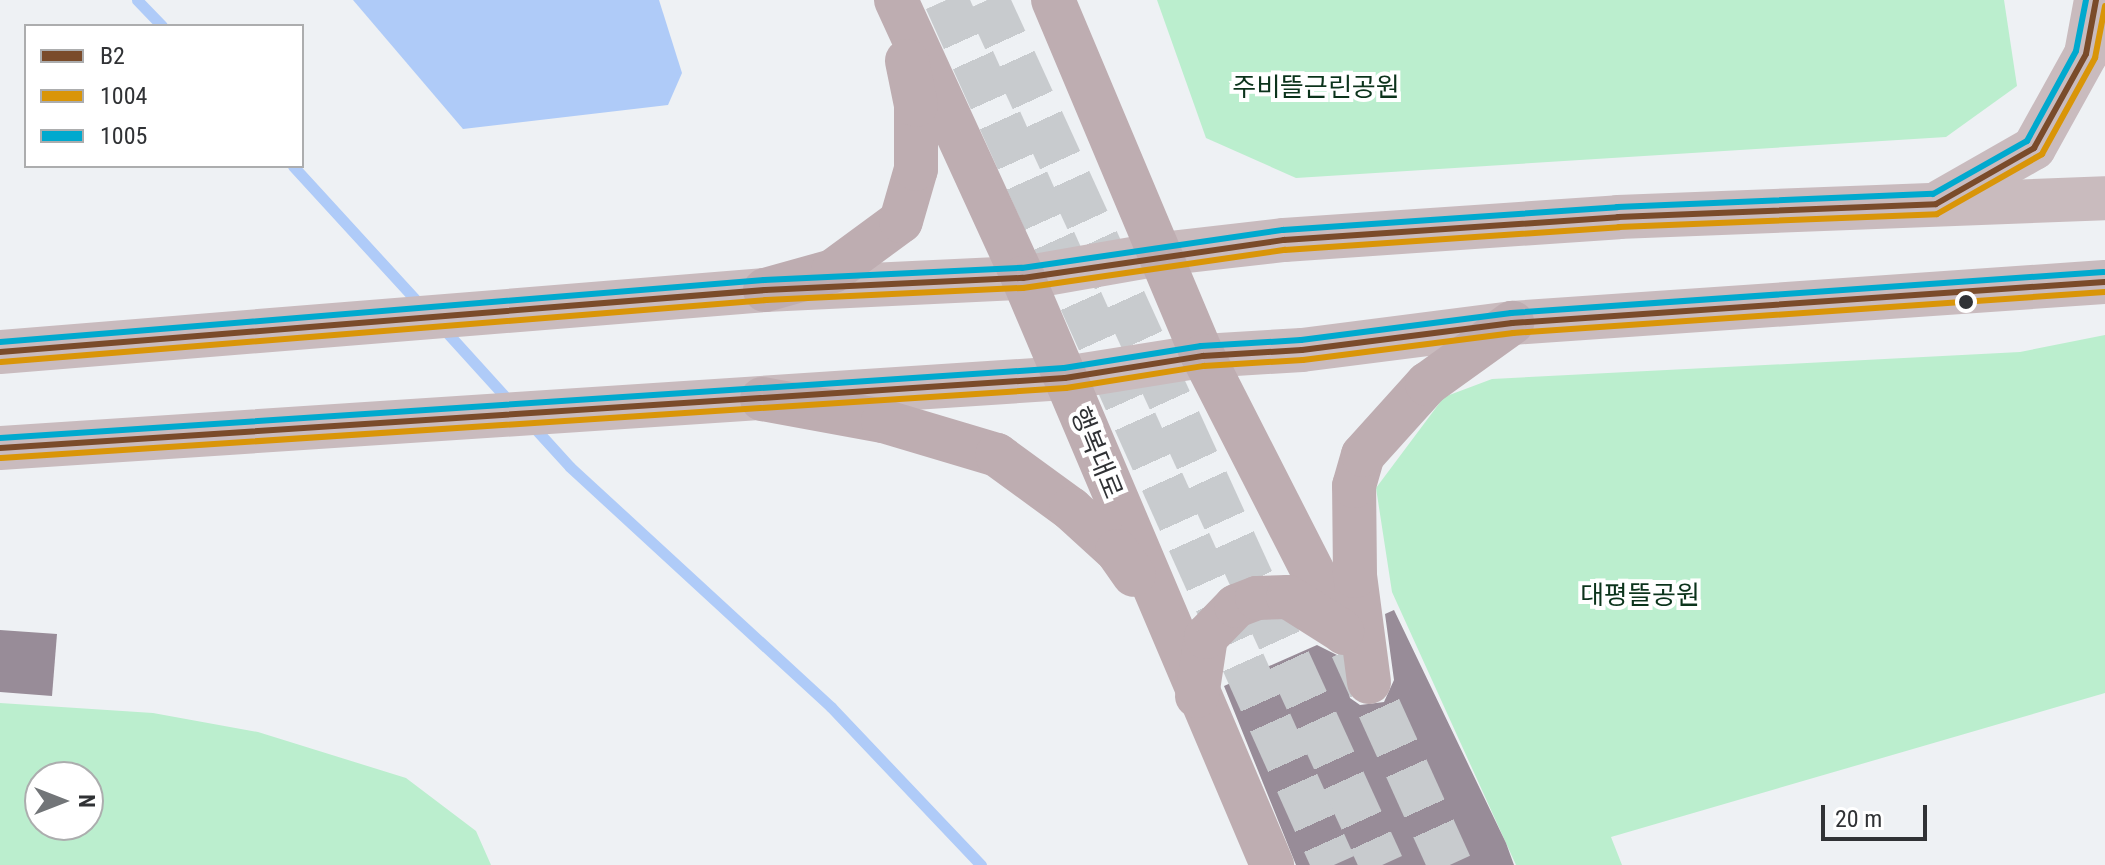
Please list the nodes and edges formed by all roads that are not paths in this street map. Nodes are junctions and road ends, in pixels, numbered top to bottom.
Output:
1 (894, 0) edge
2 (1053, 0) edge
3 (2096, 0) edge
4 (2105, 198) edge
5 (1936, 204) junction
6 (1161, 254) junction
7 (1023, 278) junction
8 (2105, 282) edge
9 (765, 290) junction
10 (1512, 323) junction
11 (0, 352) edge
12 (1203, 356) junction
13 (1065, 378) junction
14 (762, 399) junction
15 (0, 448) edge
16 (1162, 615) junction
17 (1369, 682) tunnel mouth
18 (1197, 696) junction
19 (1272, 865) edge

1 - 7 highway, 행복대로
1 - 9 highway
2 - 6 highway
3 - 5 street
4 - 5 street
5 - 6 street
6 - 7 street
6 - 12 highway
7 - 9 street
7 - 13 highway, 행복대로
8 - 10 street
9 - 11 street
10 - 12 street
10 - 17 highway
12 - 13 street
12 - 18 highway
13 - 14 street
13 - 16 highway, 행복대로
14 - 15 street
14 - 16 highway
16 - 18 highway, 행복대로
18 - 19 highway, 행복대로

